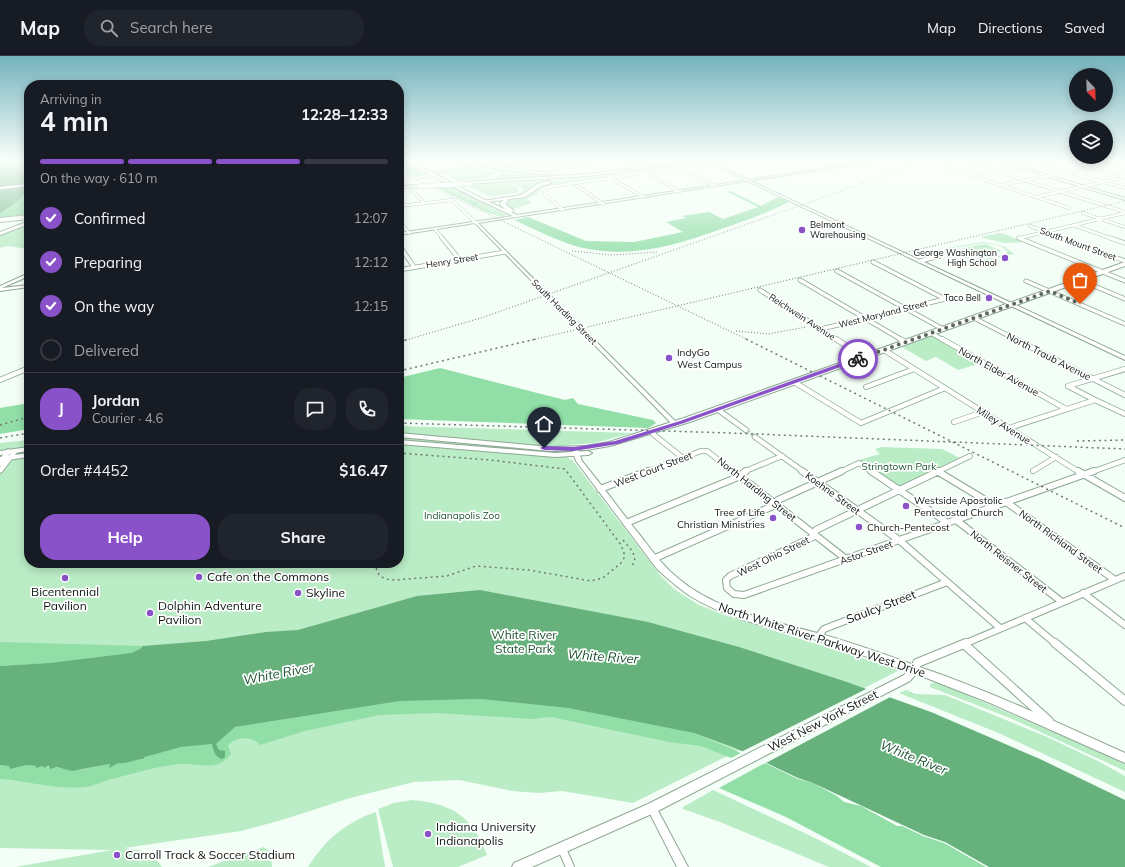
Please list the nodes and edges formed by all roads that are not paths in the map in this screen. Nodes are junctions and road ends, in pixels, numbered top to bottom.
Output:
1 (420, 199) edge
2 (485, 199) edge
3 (486, 199) edge
4 (497, 199) edge
5 (510, 199) joint
6 (550, 199) edge
7 (596, 199) edge
8 (637, 199) edge
9 (788, 199) edge
10 (1041, 199) edge
11 (1083, 199) edge
12 (489, 201) junction
13 (424, 203) junction
14 (603, 204) junction
15 (404, 205) edge
16 (1068, 208) dead end
17 (563, 210) junction
18 (511, 211) junction
19 (1083, 213) dead end
20 (1125, 213) edge
21 (518, 216) junction
22 (24, 219) edge
23 (1100, 219) junction
24 (0, 221) edge
25 (24, 222) edge
26 (476, 223) junction
27 (1073, 225) junction
28 (404, 226) edge
29 (1030, 226) dead end
30 (1125, 227) edge
31 (434, 229) junction
32 (1046, 232) junction
33 (409, 233) junction
34 (0, 234) edge
35 (404, 234) edge
36 (1125, 243) edge
37 (404, 252) edge
38 (505, 252) junction
39 (940, 256) dead end
40 (460, 260) junction
41 (920, 261) junction
42 (1125, 261) edge
43 (872, 262) dead end
44 (1125, 265) edge
45 (414, 267) junction
46 (404, 269) edge
47 (837, 271) dead end
48 (1104, 272) junction
49 (24, 277) edge
50 (800, 280) dead end
51 (1080, 280) junction
52 (1026, 281) dead end
53 (1125, 281) edge
54 (24, 287) edge
55 (0, 289) edge
56 (760, 290) dead end
57 (1050, 291) junction
58 (1125, 299) edge
59 (1013, 304) junction
60 (906, 309) junction
61 (974, 318) junction
62 (865, 319) junction
63 (1125, 324) edge
64 (821, 329) junction
65 (943, 329) junction
66 (931, 333) junction
67 (905, 342) junction
68 (884, 350) junction
69 (864, 357) junction
70 (1125, 358) edge
71 (914, 369) junction
72 (1125, 369) edge
73 (24, 370) edge
74 (1093, 379) junction
75 (0, 380) edge
76 (794, 382) junction
77 (866, 387) dead end
78 (945, 388) junction
79 (1125, 395) edge
80 (1095, 400) junction
81 (717, 409) junction
82 (1066, 409) junction
83 (983, 412) junction
84 (1125, 414) edge
85 (954, 422) dead end
86 (675, 424) junction
87 (1009, 428) junction
88 (746, 430) tunnel mouth
89 (653, 434) junction
90 (404, 435) edge
91 (755, 437) tunnel mouth
92 (404, 442) edge
93 (24, 450) edge
94 (705, 450) joint
95 (576, 452) junction
96 (24, 455) edge
97 (5, 456) edge
98 (782, 456) junction
99 (970, 456) dead end
100 (1056, 457) junction
101 (683, 458) junction
102 (1125, 460) edge
103 (0, 471) edge
104 (938, 471) junction
105 (1033, 471) dead end
106 (1085, 474) junction
107 (740, 475) junction
108 (818, 482) junction
109 (600, 489) junction
110 (899, 490) junction
111 (1125, 498) edge
112 (1006, 502) junction
113 (776, 503) junction
114 (995, 506) junction
115 (857, 510) junction
116 (956, 520) junction
117 (626, 523) junction
118 (948, 523) junction
119 (814, 533) junction
120 (899, 540) junction
121 (653, 559) junction
122 (846, 559) junction
123 (1125, 576) edge
124 (1115, 580) junction
125 (947, 582) junction
126 (1083, 593) junction
127 (742, 595) joint
128 (1062, 602) junction
129 (1025, 618) junction
130 (1125, 625) edge
131 (1000, 628) junction
132 (818, 637) junction
133 (964, 644) junction
134 (915, 669) junction
135 (1125, 701) edge
136 (1052, 724) junction
137 (1123, 755) edge
138 (652, 808) junction
139 (562, 848) junction
140 (518, 867) edge
141 (570, 867) edge
142 (683, 867) edge

1 - 13 street
2 - 12 main road
3 - 12 main road
4 - 12 highway
5 - 12 highway
5 - 18 highway
6 - 17 street
7 - 14 street
8 - 14 street
9 - 41 main road
10 - 16 street
11 - 20 street
12 - 18 street
12 - 21 street
13 - 15 street
13 - 26 street, South Harding Street
14 - 17 street
17 - 21 street
18 - 21 street
19 - 23 street
20 - 23 street
21 - 26 street
22 - 24 highway
23 - 27 street
23 - 30 street
25 - 34 main road
26 - 31 street
26 - 38 street, South Harding Street
27 - 32 street
27 - 36 street
28 - 33 street
29 - 32 street, South Mount Street
31 - 33 street
31 - 40 street
32 - 42 street, South Mount Street
32 - 48 street
33 - 35 street
37 - 45 street
38 - 40 street, Henry Street
38 - 86 street, South Harding Street
39 - 41 street
40 - 45 street, Henry Street
41 - 59 main road
43 - 60 street, West Maryland Street
44 - 48 main road
45 - 46 street, Henry Street
47 - 60 street
48 - 51 main road
48 - 53 street
49 - 55 street
50 - 62 street
51 - 57 main road
51 - 58 street
52 - 57 street
54 - 55 street
56 - 64 street, Reichwein Avenue
57 - 59 main road
57 - 63 street
59 - 61 main road
59 - 70 main road
60 - 62 street, West Maryland Street
60 - 65 street
61 - 65 main road
61 - 74 street, North Traub Avenue
62 - 64 street, West Maryland Street
62 - 67 street
64 - 69 street, Reichwein Avenue
65 - 66 main road
66 - 67 main road
66 - 82 street, North Elder Avenue
67 - 68 main road
68 - 69 main road
68 - 71 street, Miley Avenue
69 - 76 main road
71 - 77 street
71 - 78 street, Miley Avenue
72 - 74 street
73 - 75 street
74 - 79 street, North Traub Avenue
74 - 80 street
76 - 78 street
76 - 81 main road
78 - 83 street, Miley Avenue
80 - 82 street
80 - 84 street
81 - 86 main road
81 - 88 street
82 - 87 street
83 - 85 street
83 - 87 street, Miley Avenue
86 - 89 main road
86 - 95 main road
87 - 100 street, Miley Avenue
89 - 95 main road
89 - 101 street
90 - 95 main road
91 - 98 street, Koehne Street
92 - 95 main road
93 - 97 main road
94 - 101 street, West Court Street
94 - 107 street, North Harding Street
95 - 109 main road, North White River Parkway West Drive
96 - 97 main road
97 - 103 street
98 - 107 street
98 - 108 street, Koehne Street
99 - 104 street, West Ohio Street
100 - 105 street
100 - 106 street, Miley Avenue
101 - 109 street, West Court Street
102 - 106 street, Astor Street
104 - 110 street, West Ohio Street
104 - 114 street
106 - 111 street, Miley Avenue
106 - 112 street, Astor Street
107 - 113 street, North Harding Street
107 - 117 street
108 - 110 street
108 - 113 street
108 - 115 street, Koehne Street
109 - 117 main road, North White River Parkway West Drive
110 - 115 street, West Ohio Street
110 - 118 street
112 - 114 street, Astor Street
112 - 124 street, North Richland Street
113 - 119 street, North Harding Street
113 - 121 street
114 - 116 street, Astor Street
115 - 119 street, West Ohio Street
115 - 120 street, Koehne Street
116 - 118 street, Astor Street
116 - 128 street, North Reisner Street
117 - 121 main road, North White River Parkway West Drive
118 - 120 street, Astor Street
119 - 122 street, North Harding Street
119 - 127 street, West Ohio Street
120 - 122 street, Astor Street
120 - 125 street, Koehne Street
121 - 132 main road, North White River Parkway West Drive
122 - 127 street, Astor Street
123 - 124 street, West New York Street
124 - 126 street, West New York Street
125 - 131 street, Koehne Street
125 - 132 street, Saulcy Street
126 - 128 street, West New York Street
126 - 130 street
128 - 129 street, West New York Street
129 - 131 street, West New York Street
129 - 135 street
131 - 133 street, West New York Street
132 - 134 main road, North White River Parkway West Drive
133 - 134 street, West New York Street
133 - 136 street
134 - 136 main road, North White River Parkway West Drive
134 - 138 main road, West New York Street
136 - 137 main road, North White River Parkway West Drive
138 - 139 main road, West New York Street
138 - 142 street
139 - 140 main road, West New York Street
139 - 141 street

